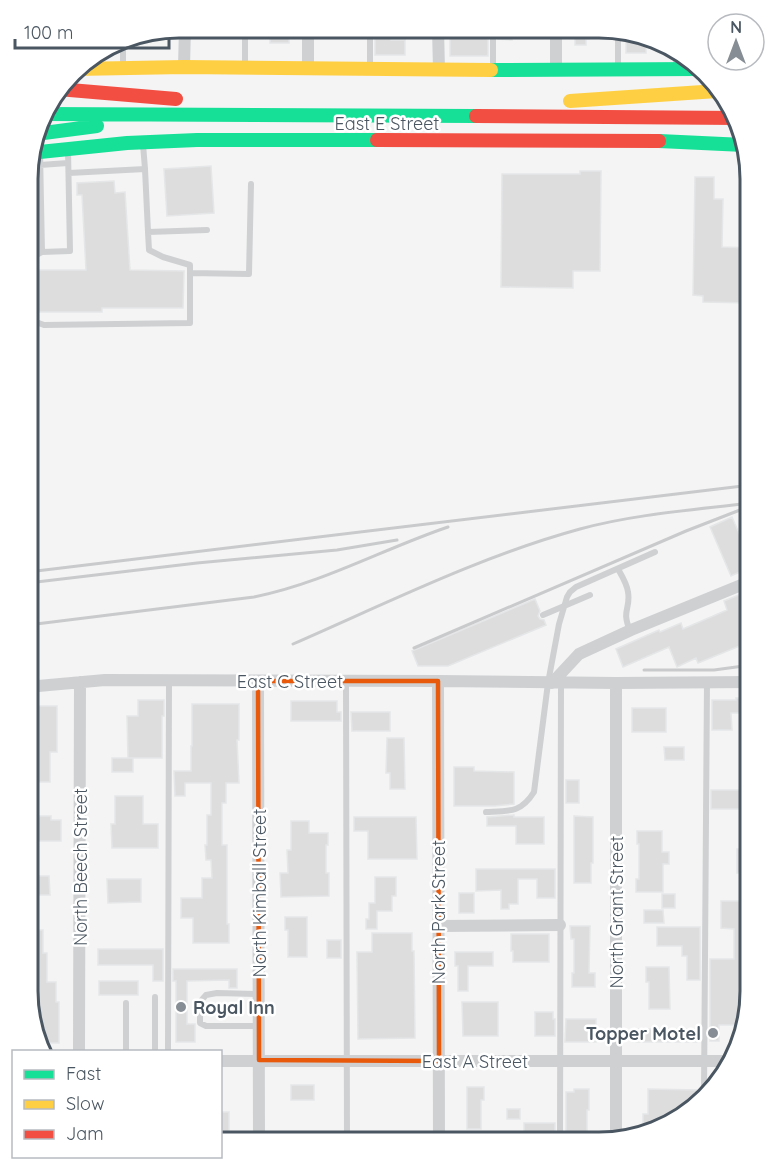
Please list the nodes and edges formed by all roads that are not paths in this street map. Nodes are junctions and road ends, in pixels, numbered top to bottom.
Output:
1 (185, 38) edge
2 (245, 38) edge
3 (308, 38) edge
4 (370, 38) edge
5 (438, 38) edge
6 (493, 38) edge
7 (556, 38) edge
8 (618, 39) edge
9 (123, 49) edge
10 (679, 63) edge
11 (184, 67) junction
12 (123, 68) junction
13 (245, 68) junction
14 (308, 68) junction
15 (90, 69) edge
16 (370, 69) junction
17 (493, 69) junction
18 (556, 69) junction
19 (618, 69) junction
20 (679, 69) junction
21 (687, 69) edge
22 (439, 70) junction
23 (68, 90) edge
24 (710, 91) edge
25 (61, 100) edge
26 (718, 103) edge
27 (53, 114) edge
28 (177, 114) junction
29 (571, 117) junction
30 (727, 118) edge
31 (45, 133) edge
32 (733, 134) edge
33 (143, 142) junction
34 (737, 145) edge
35 (68, 156) junction
36 (40, 157) edge
37 (145, 169) junction
38 (69, 173) junction
39 (38, 177) edge
40 (251, 184) dead end
41 (207, 230) dead end
42 (148, 232) junction
43 (41, 235) joint
44 (42, 252) junction
45 (38, 254) edge
46 (190, 273) junction
47 (38, 323) edge
48 (655, 552) dead end
49 (618, 569) junction
50 (740, 585) edge
51 (590, 595) dead end
52 (565, 606) junction
53 (543, 615) dead end
54 (631, 630) junction
55 (168, 680) junction
56 (258, 681) junction
57 (346, 681) junction
58 (438, 681) junction
59 (80, 682) junction
60 (707, 682) junction
61 (740, 682) edge
62 (554, 683) junction
63 (616, 683) junction
64 (38, 686) edge
65 (486, 812) dead end
66 (560, 925) junction
67 (437, 926) junction
68 (259, 994) junction
69 (155, 997) dead end
70 (126, 1004) dead end
71 (259, 1026) junction
72 (79, 1050) edge
73 (126, 1050) edge
74 (155, 1050) edge
75 (168, 1050) edge
76 (259, 1060) junction
77 (222, 1061) edge
78 (439, 1061) junction
79 (560, 1061) junction
80 (616, 1061) junction
81 (704, 1061) junction
82 (722, 1061) edge
83 (347, 1062) junction
84 (704, 1087) edge
85 (616, 1131) edge
86 (259, 1132) edge
87 (347, 1132) edge
88 (438, 1132) edge
89 (560, 1132) edge

1 - 11 street
2 - 13 lane
3 - 14 street
4 - 16 lane
5 - 22 street
6 - 17 lane
7 - 18 street
8 - 19 lane
9 - 12 lane
10 - 20 street
11 - 12 main road
11 - 13 main road
12 - 15 main road
13 - 14 main road
14 - 16 main road
16 - 22 main road
17 - 18 main road
17 - 22 main road
18 - 19 main road
19 - 20 main road
20 - 21 main road
23 - 25 main road
24 - 26 main road
27 - 28 main road
28 - 29 main road
28 - 31 main road
29 - 30 main road
29 - 32 main road
33 - 34 main road, East E Street
33 - 35 main road, East E Street
33 - 37 lane
35 - 36 main road, East E Street
35 - 38 lane
37 - 38 lane
37 - 42 lane
38 - 44 lane
39 - 43 lane
40 - 46 lane
41 - 42 lane
42 - 46 lane
43 - 44 lane
44 - 45 lane
46 - 47 lane
48 - 49 lane
49 - 52 lane
49 - 54 lane
50 - 54 street
51 - 52 lane
52 - 53 lane
52 - 62 lane
54 - 62 street
55 - 56 street, East C Street
55 - 59 street, East C Street
55 - 75 lane
56 - 57 street, East C Street
56 - 68 street, North Kimball Street
57 - 58 street, East C Street
57 - 83 lane
58 - 62 street, East C Street
58 - 67 street, North Park Street
59 - 64 street, East C Street
59 - 72 street, North Beech Street
60 - 61 street, East C Street
60 - 63 street, East C Street
60 - 81 lane
62 - 63 street, East C Street
62 - 65 lane
62 - 66 lane
63 - 80 street, North Grant Street
66 - 67 street
66 - 79 lane
67 - 78 street, North Park Street
68 - 71 street, North Kimball Street
68 - 71 lane
69 - 74 lane
70 - 73 lane
71 - 76 street, North Kimball Street
76 - 77 street, East A Street
76 - 83 street, East A Street
76 - 86 street, North Kimball Street
78 - 79 street, East A Street
78 - 83 street, East A Street
78 - 88 street, North Park Street
79 - 80 street, East A Street
79 - 89 lane
80 - 81 street, East A Street
80 - 85 street, North Grant Street
81 - 82 street, East A Street
81 - 84 lane
83 - 87 lane

